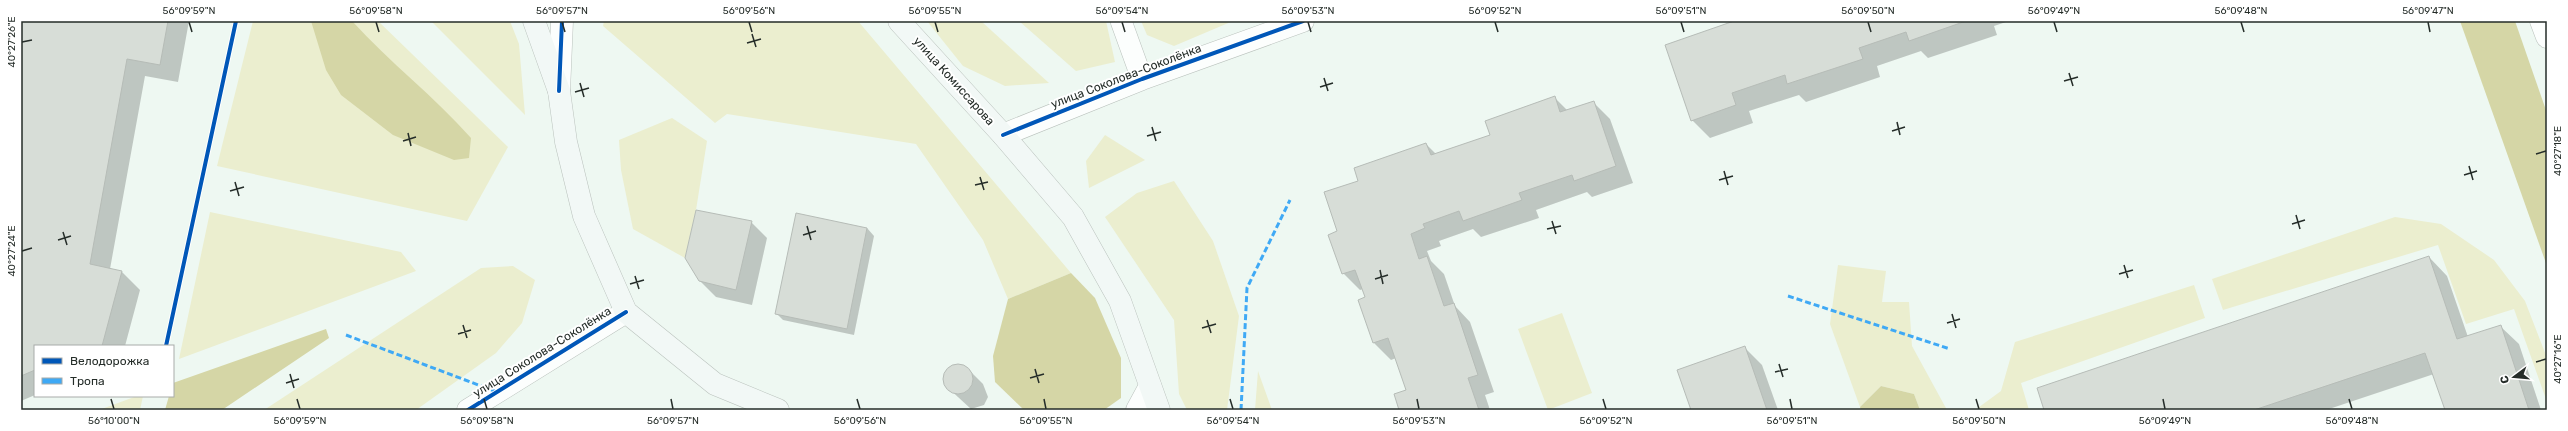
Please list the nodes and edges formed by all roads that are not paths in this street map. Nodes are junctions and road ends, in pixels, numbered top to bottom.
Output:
1 (534, 21) edge
2 (562, 21) edge
3 (899, 21) edge
4 (1120, 21) edge
5 (1303, 21) edge
6 (2542, 21) edge
7 (2547, 37) edge
8 (1142, 79) junction
9 (559, 90) junction
10 (1003, 135) junction
11 (626, 312) junction
12 (1150, 386) junction
13 (468, 410) edge
14 (778, 410) edge
15 (1137, 410) edge
16 (1159, 410) edge

1 - 9 main road
2 - 9 street
3 - 10 main road, улица Комиссарова
4 - 8 lane
5 - 8 street, улица Соколова-Соколёнка
6 - 7 street
8 - 10 street, улица Соколова-Соколёнка
9 - 11 main road
10 - 12 main road, улица Комиссарова
11 - 13 street, улица Соколова-Соколёнка
11 - 14 main road
12 - 15 street
12 - 16 main road, улица Комиссарова

